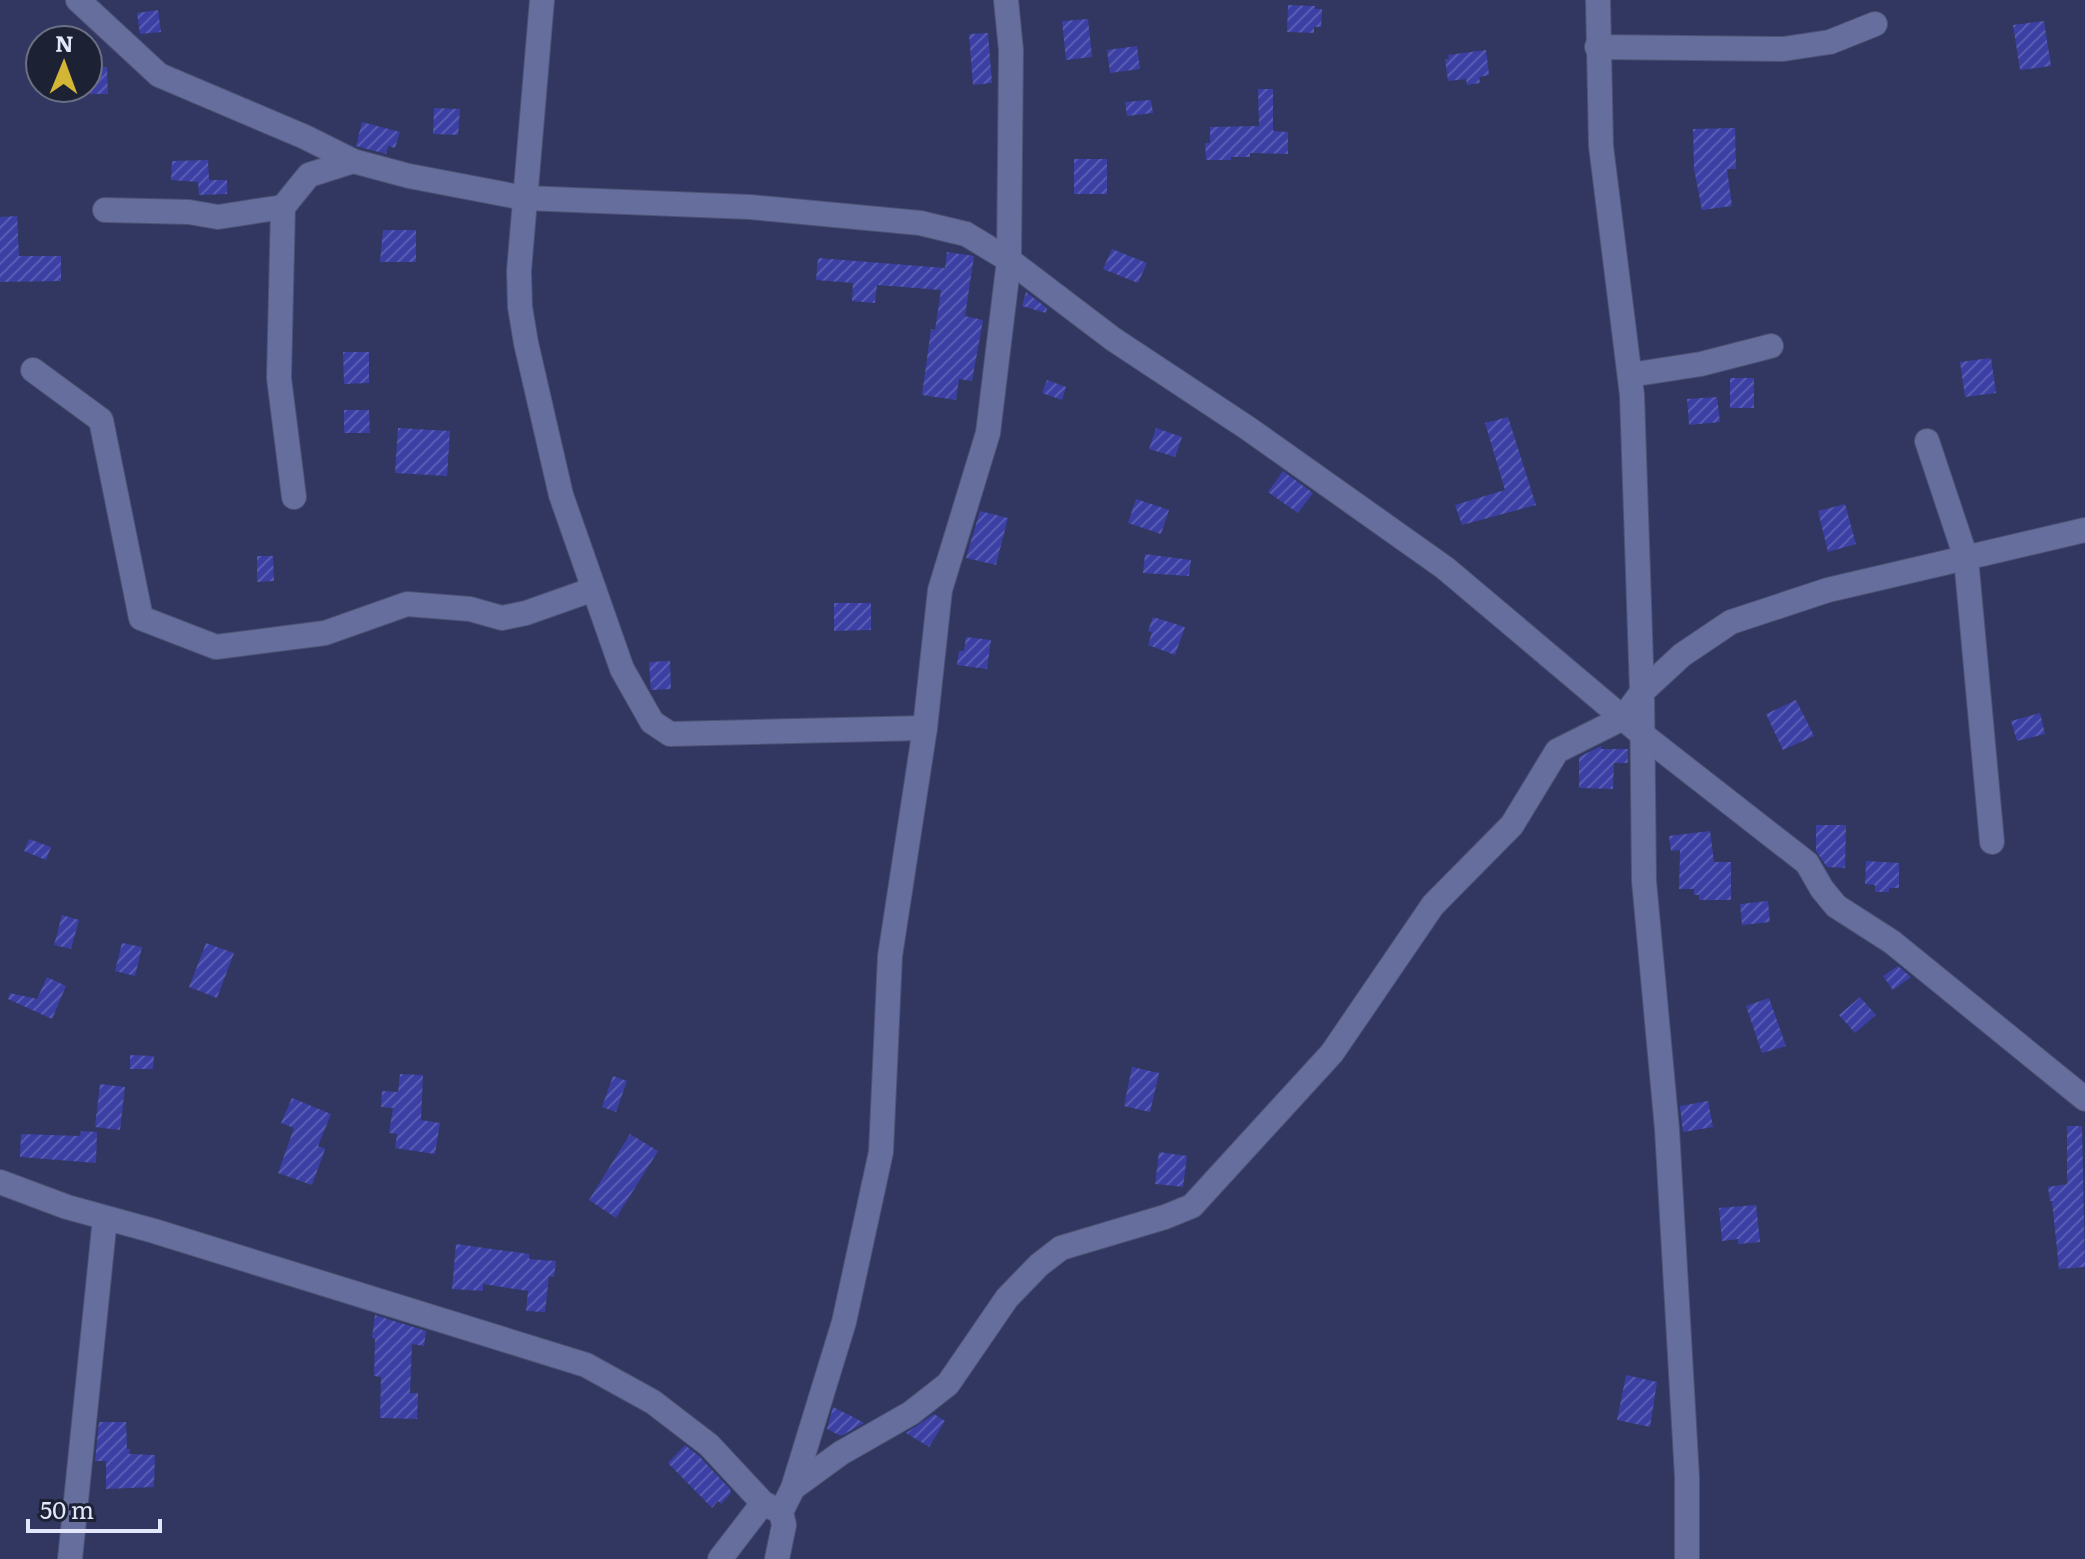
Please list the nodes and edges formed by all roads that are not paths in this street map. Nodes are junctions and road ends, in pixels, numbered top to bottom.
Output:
1 (78, 0) edge
2 (542, 0) edge
3 (1006, 0) edge
4 (1598, 0) edge
5 (1875, 24) dead end
6 (1597, 47) junction
7 (353, 161) junction
8 (524, 198) junction
9 (283, 207) junction
10 (105, 210) dead end
11 (1009, 260) junction
12 (1771, 346) dead end
13 (33, 370) dead end
14 (1630, 375) junction
15 (1927, 441) dead end
16 (294, 497) dead end
17 (2085, 530) edge
18 (1966, 558) junction
19 (594, 589) junction
20 (1641, 648) junction
21 (1682, 655) junction
22 (1642, 692) junction
23 (1623, 718) junction
24 (925, 728) junction
25 (1643, 735) junction
26 (1992, 842) dead end
27 (2085, 1099) edge
28 (0, 1182) edge
29 (105, 1218) junction
30 (793, 1488) junction
31 (772, 1507) junction
32 (70, 1559) edge
33 (720, 1559) edge
34 (777, 1559) edge
35 (1687, 1559) edge

1 - 7 street
2 - 8 street
3 - 11 street
4 - 6 street
5 - 6 street
6 - 14 street
7 - 8 street
7 - 9 street
8 - 11 street
8 - 19 street
9 - 10 street
9 - 16 street
11 - 23 street
11 - 24 street
12 - 14 street
13 - 19 street
14 - 20 street
15 - 18 street
17 - 18 street
18 - 21 street
18 - 26 street
19 - 24 street
20 - 21 street
20 - 22 street
21 - 22 street
22 - 23 street
22 - 25 street
23 - 25 street
23 - 30 street
24 - 30 street
25 - 27 street
25 - 35 street
28 - 29 street
29 - 31 street
29 - 32 street
30 - 31 street
31 - 33 street
31 - 34 street

